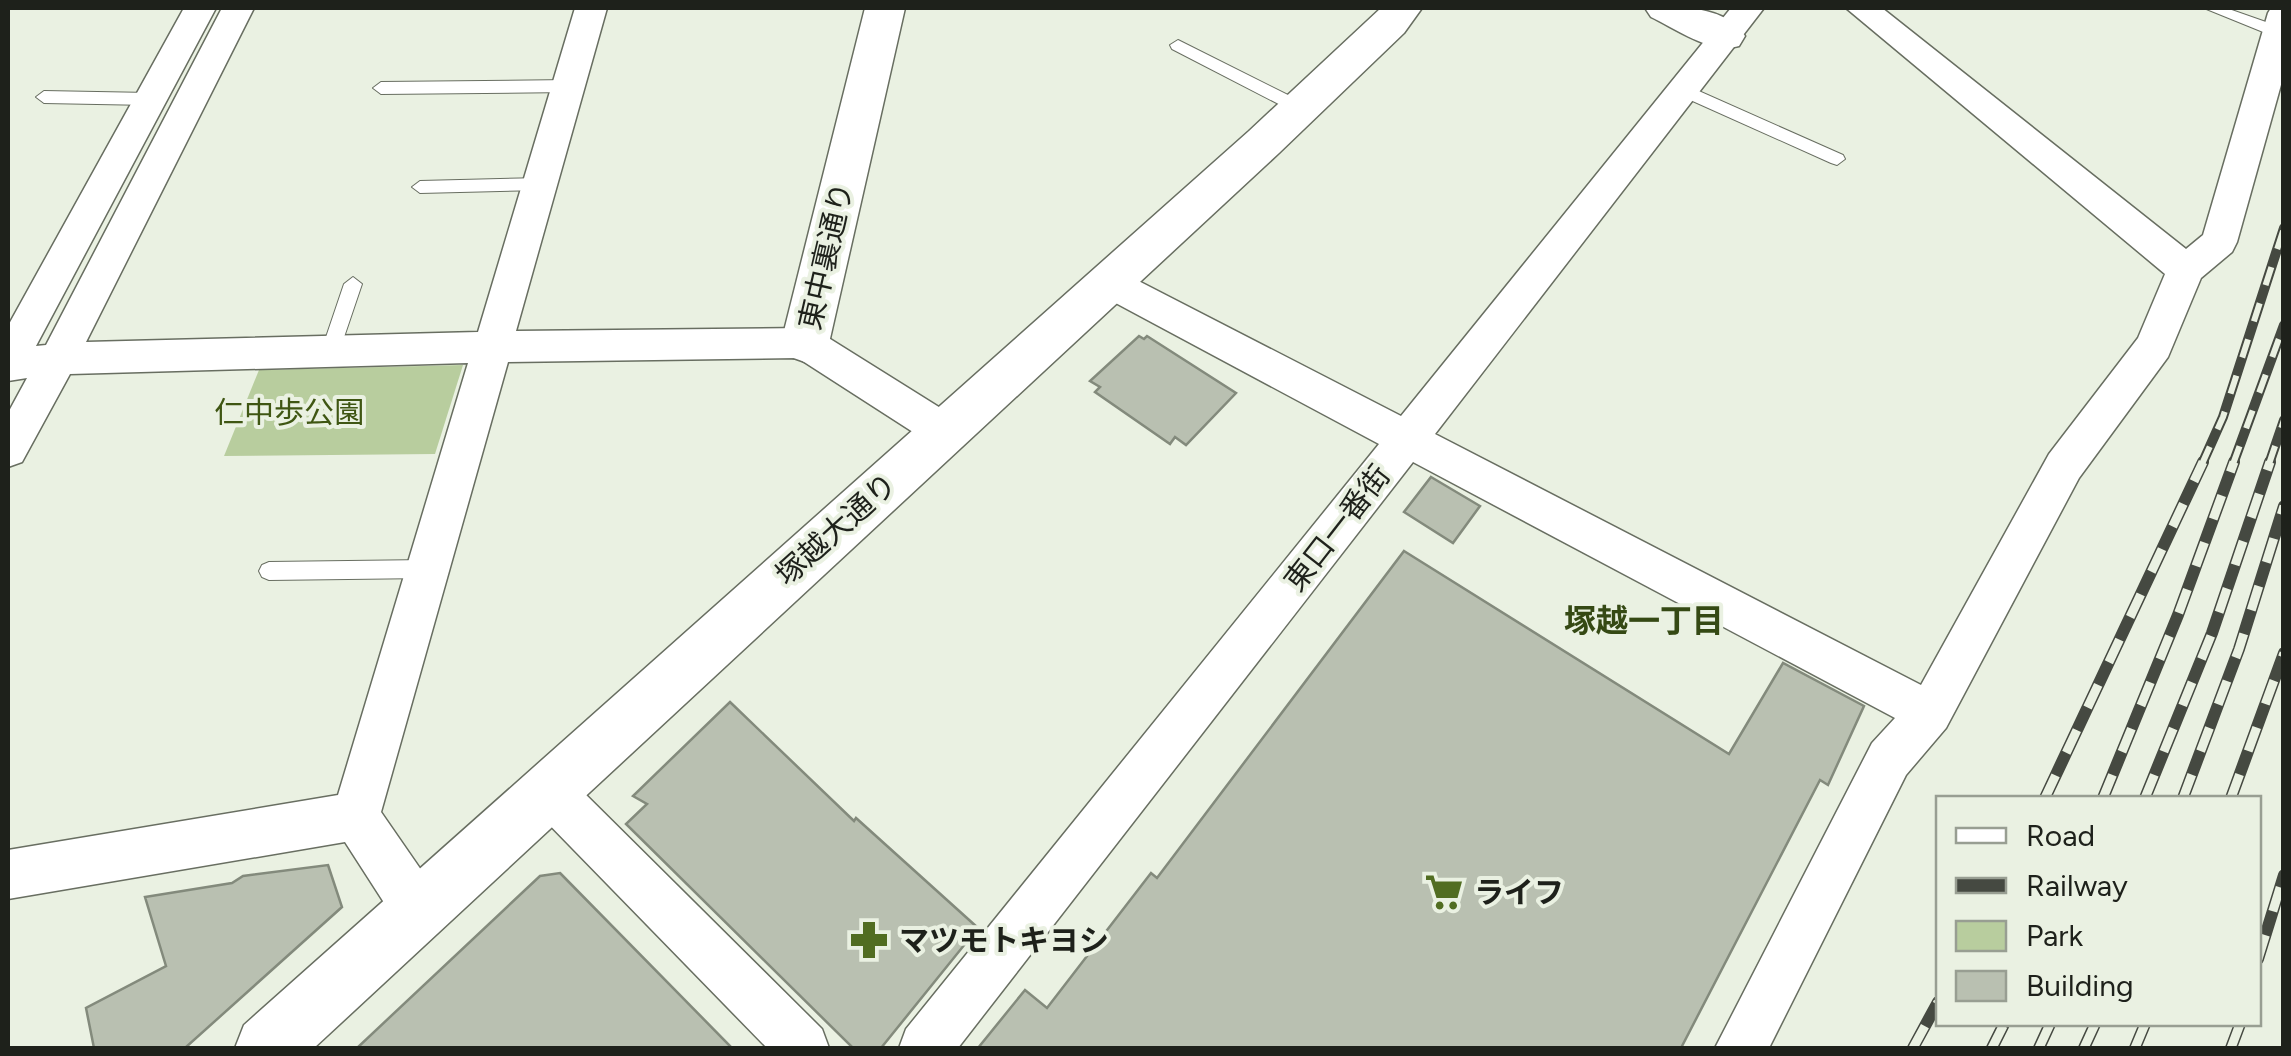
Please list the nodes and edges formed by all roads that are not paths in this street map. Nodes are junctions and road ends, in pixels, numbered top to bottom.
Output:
1 (200, 8) edge
2 (238, 8) edge
3 (591, 8) edge
4 (885, 8) edge
5 (1402, 8) edge
6 (1665, 8) edge
7 (1862, 8) edge
8 (2212, 8) edge
9 (1737, 22) edge
10 (2281, 23) edge
11 (1178, 45) dead end
12 (570, 86) junction
13 (381, 88) dead end
14 (1682, 90) junction
15 (44, 97) dead end
16 (150, 99) junction
17 (1300, 108) junction
18 (1836, 159) dead end
19 (542, 184) junction
20 (420, 187) dead end
21 (2186, 270) junction
22 (1110, 283) junction
23 (353, 284) dead end
24 (805, 343) junction
25 (491, 345) junction
26 (331, 349) junction
27 (58, 360) junction
28 (8, 363) edge
29 (944, 431) junction
30 (1406, 441) junction
31 (8, 450) edge
32 (427, 569) junction
33 (270, 572) dead end
34 (1930, 713) junction
35 (550, 792) junction
36 (356, 816) junction
37 (8, 875) edge
38 (419, 911) junction
39 (267, 1048) edge
40 (804, 1048) edge
41 (925, 1048) edge
42 (1741, 1048) edge

1 - 16 street
2 - 27 street
3 - 12 street
4 - 24 street, 東中裏通り
5 - 17 street, 塚越大通り
6 - 9 street
7 - 21 street
8 - 10 lane
9 - 14 street, 東口一番街
10 - 21 street
11 - 17 lane
12 - 13 lane
12 - 19 street
14 - 18 lane
14 - 30 street, 東口一番街
15 - 16 lane
16 - 28 street
17 - 22 street, 塚越大通り
19 - 20 lane
19 - 25 street
21 - 34 street
22 - 29 street, 塚越大通り
22 - 30 street
23 - 26 lane
24 - 25 street
24 - 29 street, 東中裏通り
25 - 26 street
25 - 32 street
26 - 27 street
27 - 28 street
27 - 31 street
29 - 35 street, 塚越大通り
30 - 34 street
30 - 41 street, 東口一番街
32 - 33 lane
32 - 36 street
34 - 42 street
35 - 38 street, 塚越大通り
35 - 40 street
36 - 37 street
36 - 38 street
38 - 39 street, 塚越大通り

